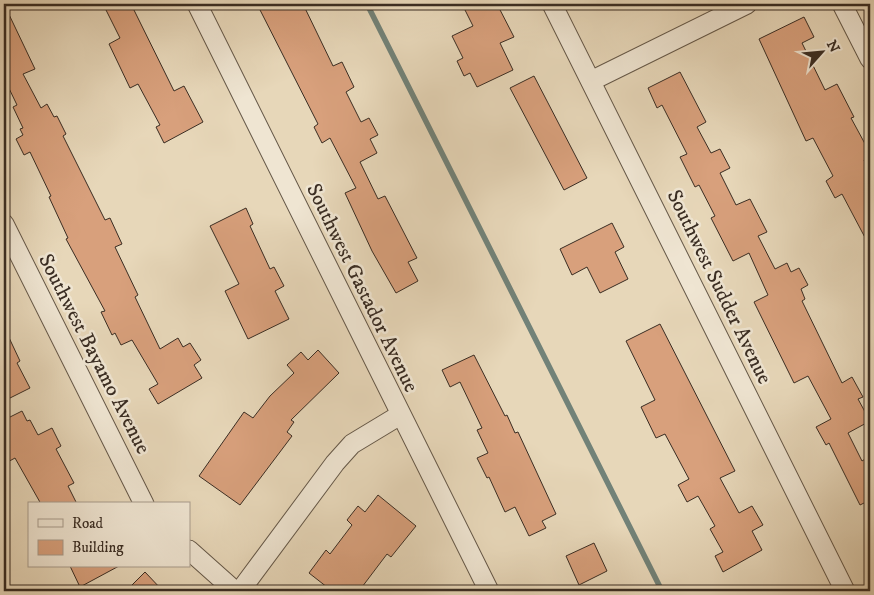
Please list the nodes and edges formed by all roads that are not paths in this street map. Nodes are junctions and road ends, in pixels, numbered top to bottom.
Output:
1 (197, 4) edge
2 (552, 4) edge
3 (747, 4) edge
4 (842, 4) edge
5 (870, 59) edge
6 (591, 81) junction
7 (4, 224) edge
8 (400, 415) junction
9 (143, 502) edge
10 (190, 551) edge
11 (235, 591) edge
12 (240, 591) edge
13 (489, 591) edge
14 (845, 591) edge

1 - 8 street, Southwest Gastador Avenue
2 - 6 street, Southwest Sudder Avenue
3 - 6 street
4 - 5 street
6 - 14 street, Southwest Sudder Avenue
7 - 9 street, Southwest Bayamo Avenue
8 - 12 street
8 - 13 street, Southwest Gastador Avenue
10 - 11 street

